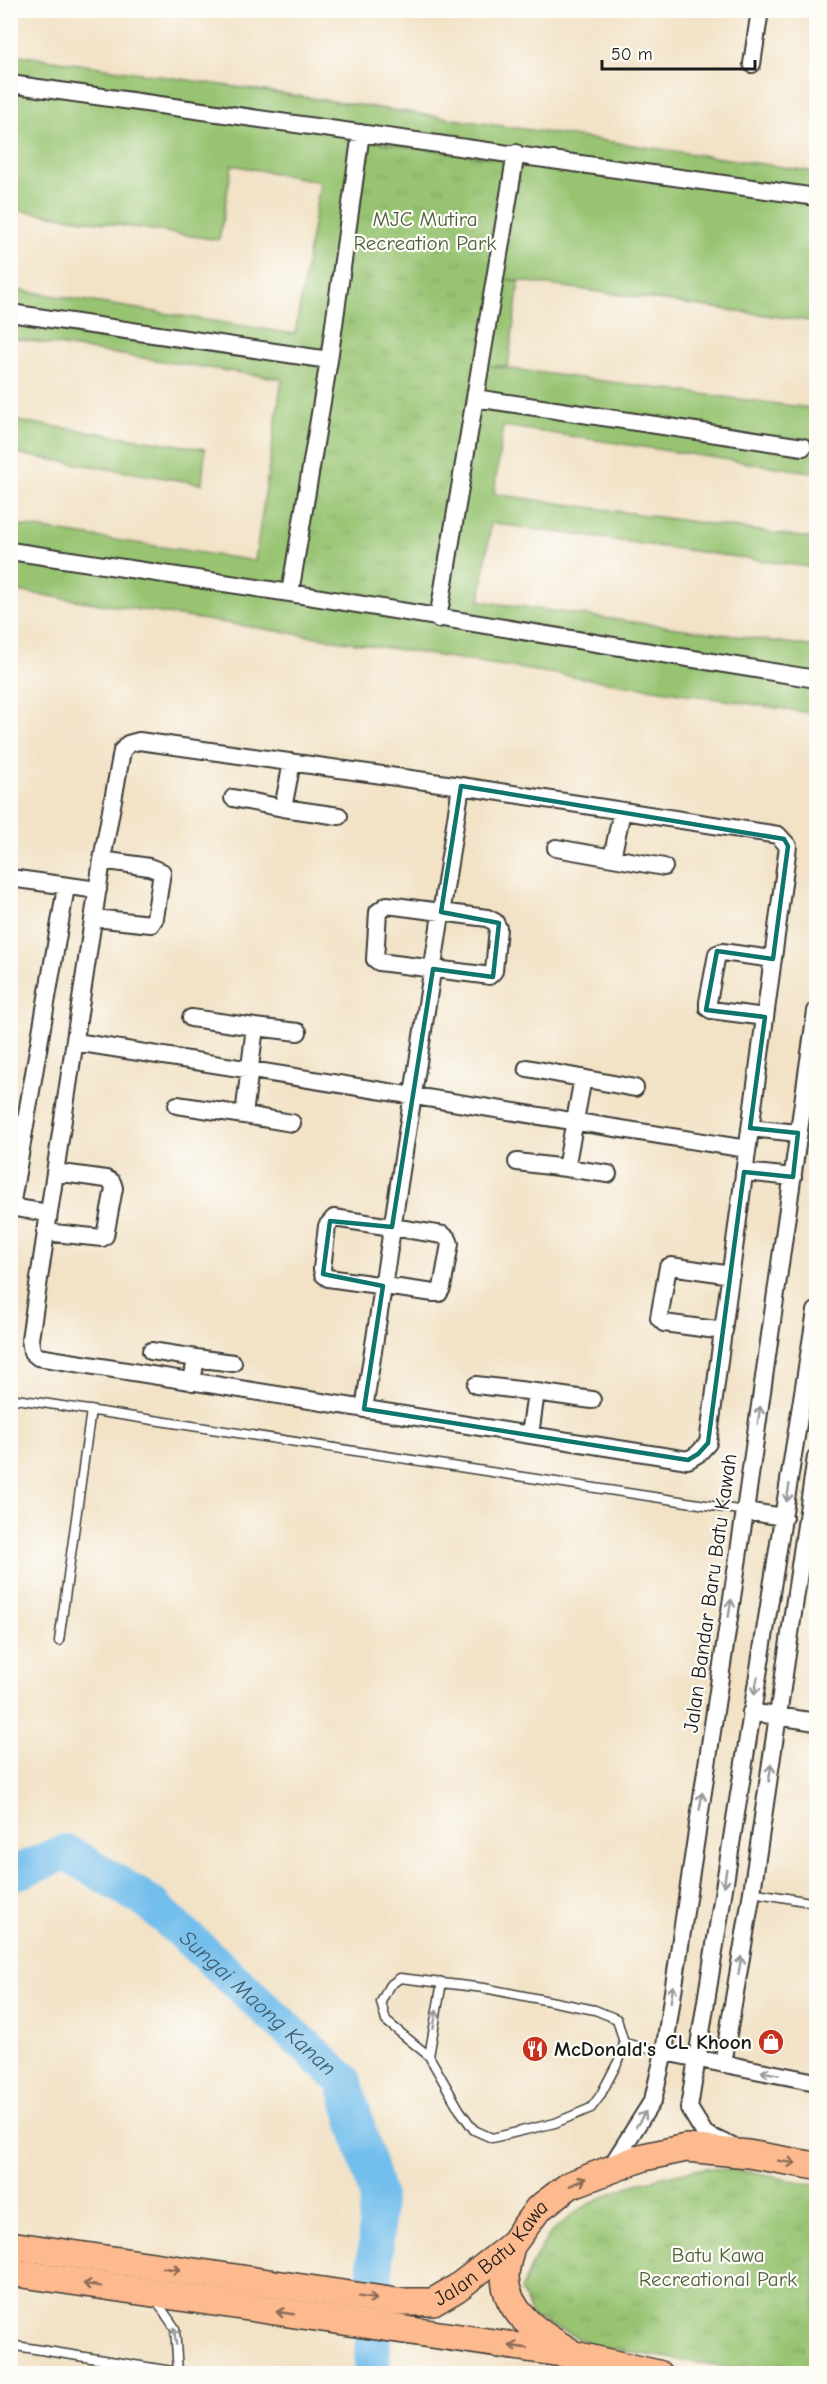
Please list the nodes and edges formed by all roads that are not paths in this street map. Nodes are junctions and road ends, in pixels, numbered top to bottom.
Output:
1 (759, 10) edge
2 (752, 64) dead end
3 (10, 84) edge
4 (361, 133) junction
5 (516, 153) junction
6 (816, 198) edge
7 (10, 313) edge
8 (328, 360) junction
9 (475, 398) junction
10 (803, 447) dead end
11 (10, 551) edge
12 (290, 593) junction
13 (438, 619) junction
14 (816, 679) edge
15 (292, 762) junction
16 (461, 786) junction
17 (233, 798) dead end
18 (283, 807) junction
19 (622, 811) junction
20 (339, 816) dead end
21 (556, 848) dead end
22 (612, 858) junction
23 (102, 860) junction
24 (664, 867) dead end
25 (10, 878) edge
26 (66, 887) junction
27 (98, 890) junction
28 (441, 912) junction
29 (94, 918) junction
30 (773, 959) junction
31 (432, 969) junction
32 (816, 1014) edge
33 (765, 1017) junction
34 (191, 1018) dead end
35 (255, 1027) junction
36 (298, 1032) dead end
37 (76, 1042) junction
38 (527, 1068) dead end
39 (249, 1071) junction
40 (583, 1078) junction
41 (635, 1088) dead end
42 (412, 1098) junction
43 (177, 1105) dead end
44 (244, 1115) junction
45 (292, 1123) dead end
46 (574, 1123) junction
47 (750, 1128) junction
48 (798, 1133) junction
49 (747, 1149) junction
50 (517, 1162) dead end
51 (566, 1168) junction
52 (55, 1172) junction
53 (744, 1172) junction
54 (608, 1174) dead end
55 (793, 1177) junction
56 (11, 1207) edge
57 (48, 1213) junction
58 (392, 1227) junction
59 (45, 1232) junction
60 (731, 1275) junction
61 (383, 1286) junction
62 (816, 1311) edge
63 (724, 1331) junction
64 (151, 1352) dead end
65 (196, 1358) junction
66 (233, 1364) dead end
67 (811, 1380) edge
68 (192, 1382) junction
69 (477, 1385) dead end
70 (536, 1392) junction
71 (10, 1398) edge
72 (592, 1400) dead end
73 (364, 1408) junction
74 (91, 1410) junction
75 (530, 1435) junction
76 (816, 1457) edge
77 (745, 1511) junction
78 (784, 1516) junction
79 (809, 1555) edge
80 (59, 1641) dead end
81 (751, 1712) junction
82 (778, 1716) junction
83 (816, 1722) edge
84 (752, 1892) junction
85 (816, 1903) edge
86 (442, 1982) junction
87 (624, 2043) junction
88 (663, 2052) junction
89 (429, 2056) junction
90 (696, 2059) junction
91 (723, 2064) junction
92 (816, 2082) edge
93 (748, 2154) junction
94 (816, 2166) edge
95 (610, 2168) junction
96 (10, 2245) edge
97 (511, 2246) junction
98 (10, 2272) edge
99 (151, 2294) junction
100 (10, 2345) edge
101 (575, 2355) junction
102 (178, 2373) edge
103 (658, 2373) edge

1 - 2 street
3 - 4 street
4 - 5 street
4 - 8 street
5 - 6 street
5 - 9 street
7 - 8 street
8 - 12 street
9 - 10 street
9 - 13 street
11 - 12 street
12 - 13 street
13 - 14 street
15 - 16 street
15 - 18 street
15 - 23 street
16 - 19 street
16 - 28 street
17 - 18 street
18 - 20 street
19 - 22 street
19 - 30 street
21 - 22 street
22 - 24 street
23 - 27 street
23 - 29 street
25 - 26 street
26 - 27 street
26 - 56 street
27 - 29 street
28 - 31 street
28 - 31 street
28 - 31 street
29 - 37 street
30 - 33 street
30 - 33 street
31 - 42 street
32 - 48 street, Jalan Bandar Baru Batu Kawah
33 - 47 street
34 - 35 street
35 - 36 street
35 - 39 street
37 - 39 street
37 - 52 street
38 - 40 street
39 - 42 street
39 - 44 street
40 - 41 street
40 - 46 street
42 - 46 street
42 - 58 street
43 - 44 street
44 - 45 street
46 - 49 street
46 - 51 street
47 - 48 street
47 - 49 street
48 - 55 street, Jalan Bandar Baru Batu Kawah
49 - 53 street
50 - 51 street
51 - 54 street
52 - 57 street
52 - 59 street
53 - 55 street
53 - 60 street
77 -> 55 street, Jalan Bandar Baru Batu Kawah
56 - 57 street
57 - 59 street
58 - 61 street
58 - 61 street
58 - 61 street
59 - 68 street
60 - 63 street
60 - 63 street
61 - 73 street
62 - 67 street
63 - 75 street
64 - 65 street
65 - 66 street
65 - 68 street
67 -> 78 street
68 - 73 street
69 - 70 street
70 - 72 street
70 - 75 street
71 - 74 lane
73 - 75 street
74 - 77 lane
74 - 80 lane
76 - 79 street
77 - 78 street
88 -> 77 street, Jalan Bandar Baru Batu Kawah
78 -> 81 street
79 - 82 street
81 - 82 street
81 -> 90 street
82 - 83 street
84 -> 82 street
84 - 85 lane
91 -> 84 street
86 - 87 lane
89 -> 86 lane
86 - 89 lane
87 - 88 lane
87 - 89 lane
88 - 90 street
95 -> 88 street, Jalan Bandar Baru Batu Kawah
90 - 91 street
90 - 93 street
92 -> 91 street
93 -> 94 highway, Jalan Batu Kawa
93 - 95 highway, Jalan Batu Kawa
97 -> 95 highway, Jalan Batu Kawa
96 -> 97 highway, Jalan Batu Kawa
97 - 101 highway
99 -> 98 highway, Jalan Batu Kawa
101 -> 99 highway, Jalan Batu Kawa
102 -> 99 lane
100 - 102 lane
101 - 103 highway, Jalan Batu Kawa

